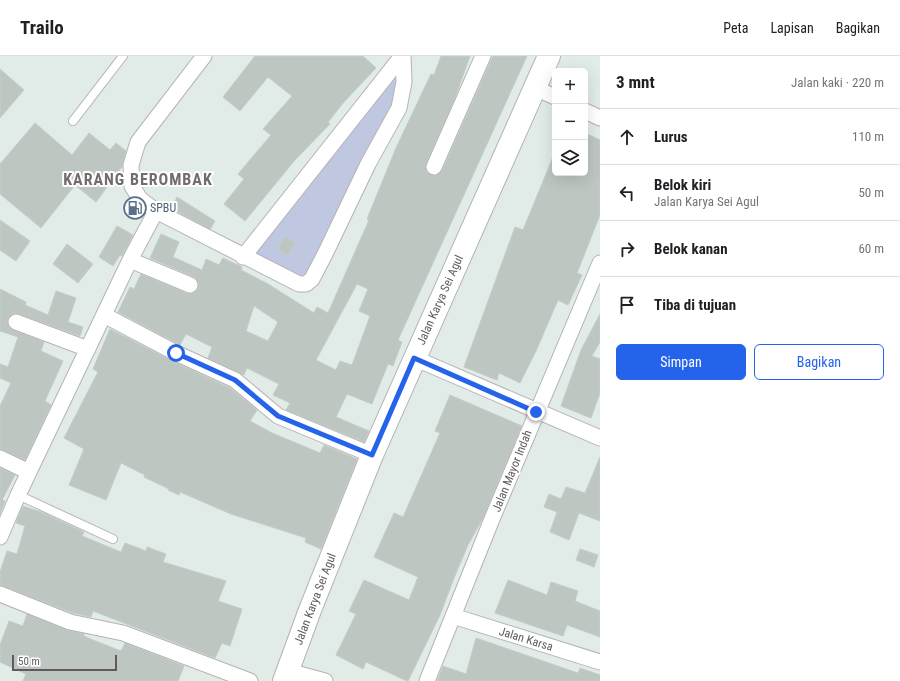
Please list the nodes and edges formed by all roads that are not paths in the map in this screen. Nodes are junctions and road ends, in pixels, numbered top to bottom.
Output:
1 (123, 56) edge
2 (204, 56) edge
3 (403, 56) edge
4 (483, 56) edge
5 (549, 56) edge
6 (535, 88) junction
7 (552, 96) edge
8 (588, 112) edge
9 (600, 118) edge
10 (73, 121) dead end
11 (434, 167) dead end
12 (156, 211) junction
13 (243, 257) junction
14 (130, 260) junction
15 (600, 263) edge
16 (190, 285) dead end
17 (104, 315) junction
18 (16, 322) dead end
19 (88, 349) junction
20 (414, 358) junction
21 (536, 412) junction
22 (600, 438) edge
23 (372, 455) junction
24 (0, 458) edge
25 (29, 472) junction
26 (18, 495) junction
27 (0, 537) edge
28 (113, 539) dead end
29 (0, 594) edge
30 (453, 616) junction
31 (600, 662) edge
32 (286, 676) edge
33 (250, 681) edge
34 (325, 681) edge
35 (427, 681) edge

1 - 10 lane
2 - 12 street
3 - 13 street
3 - 13 street
4 - 11 street
5 - 6 main road, Jalan Karya Sei Agul
6 - 7 street
6 - 20 main road, Jalan Karya Sei Agul
8 - 9 street
12 - 13 street
12 - 14 street
14 - 16 street
14 - 17 street
15 - 21 street, Jalan Mayor Indah
17 - 19 street
17 - 23 street
18 - 19 street
19 - 25 street
20 - 21 street
20 - 23 main road, Jalan Karya Sei Agul
21 - 22 street
21 - 30 street, Jalan Mayor Indah
23 - 32 main road, Jalan Karya Sei Agul
24 - 25 street
25 - 26 street
26 - 27 street
26 - 28 lane
29 - 33 street
30 - 31 street, Jalan Karsa
30 - 35 street, Jalan Mayor Indah
32 - 34 street

